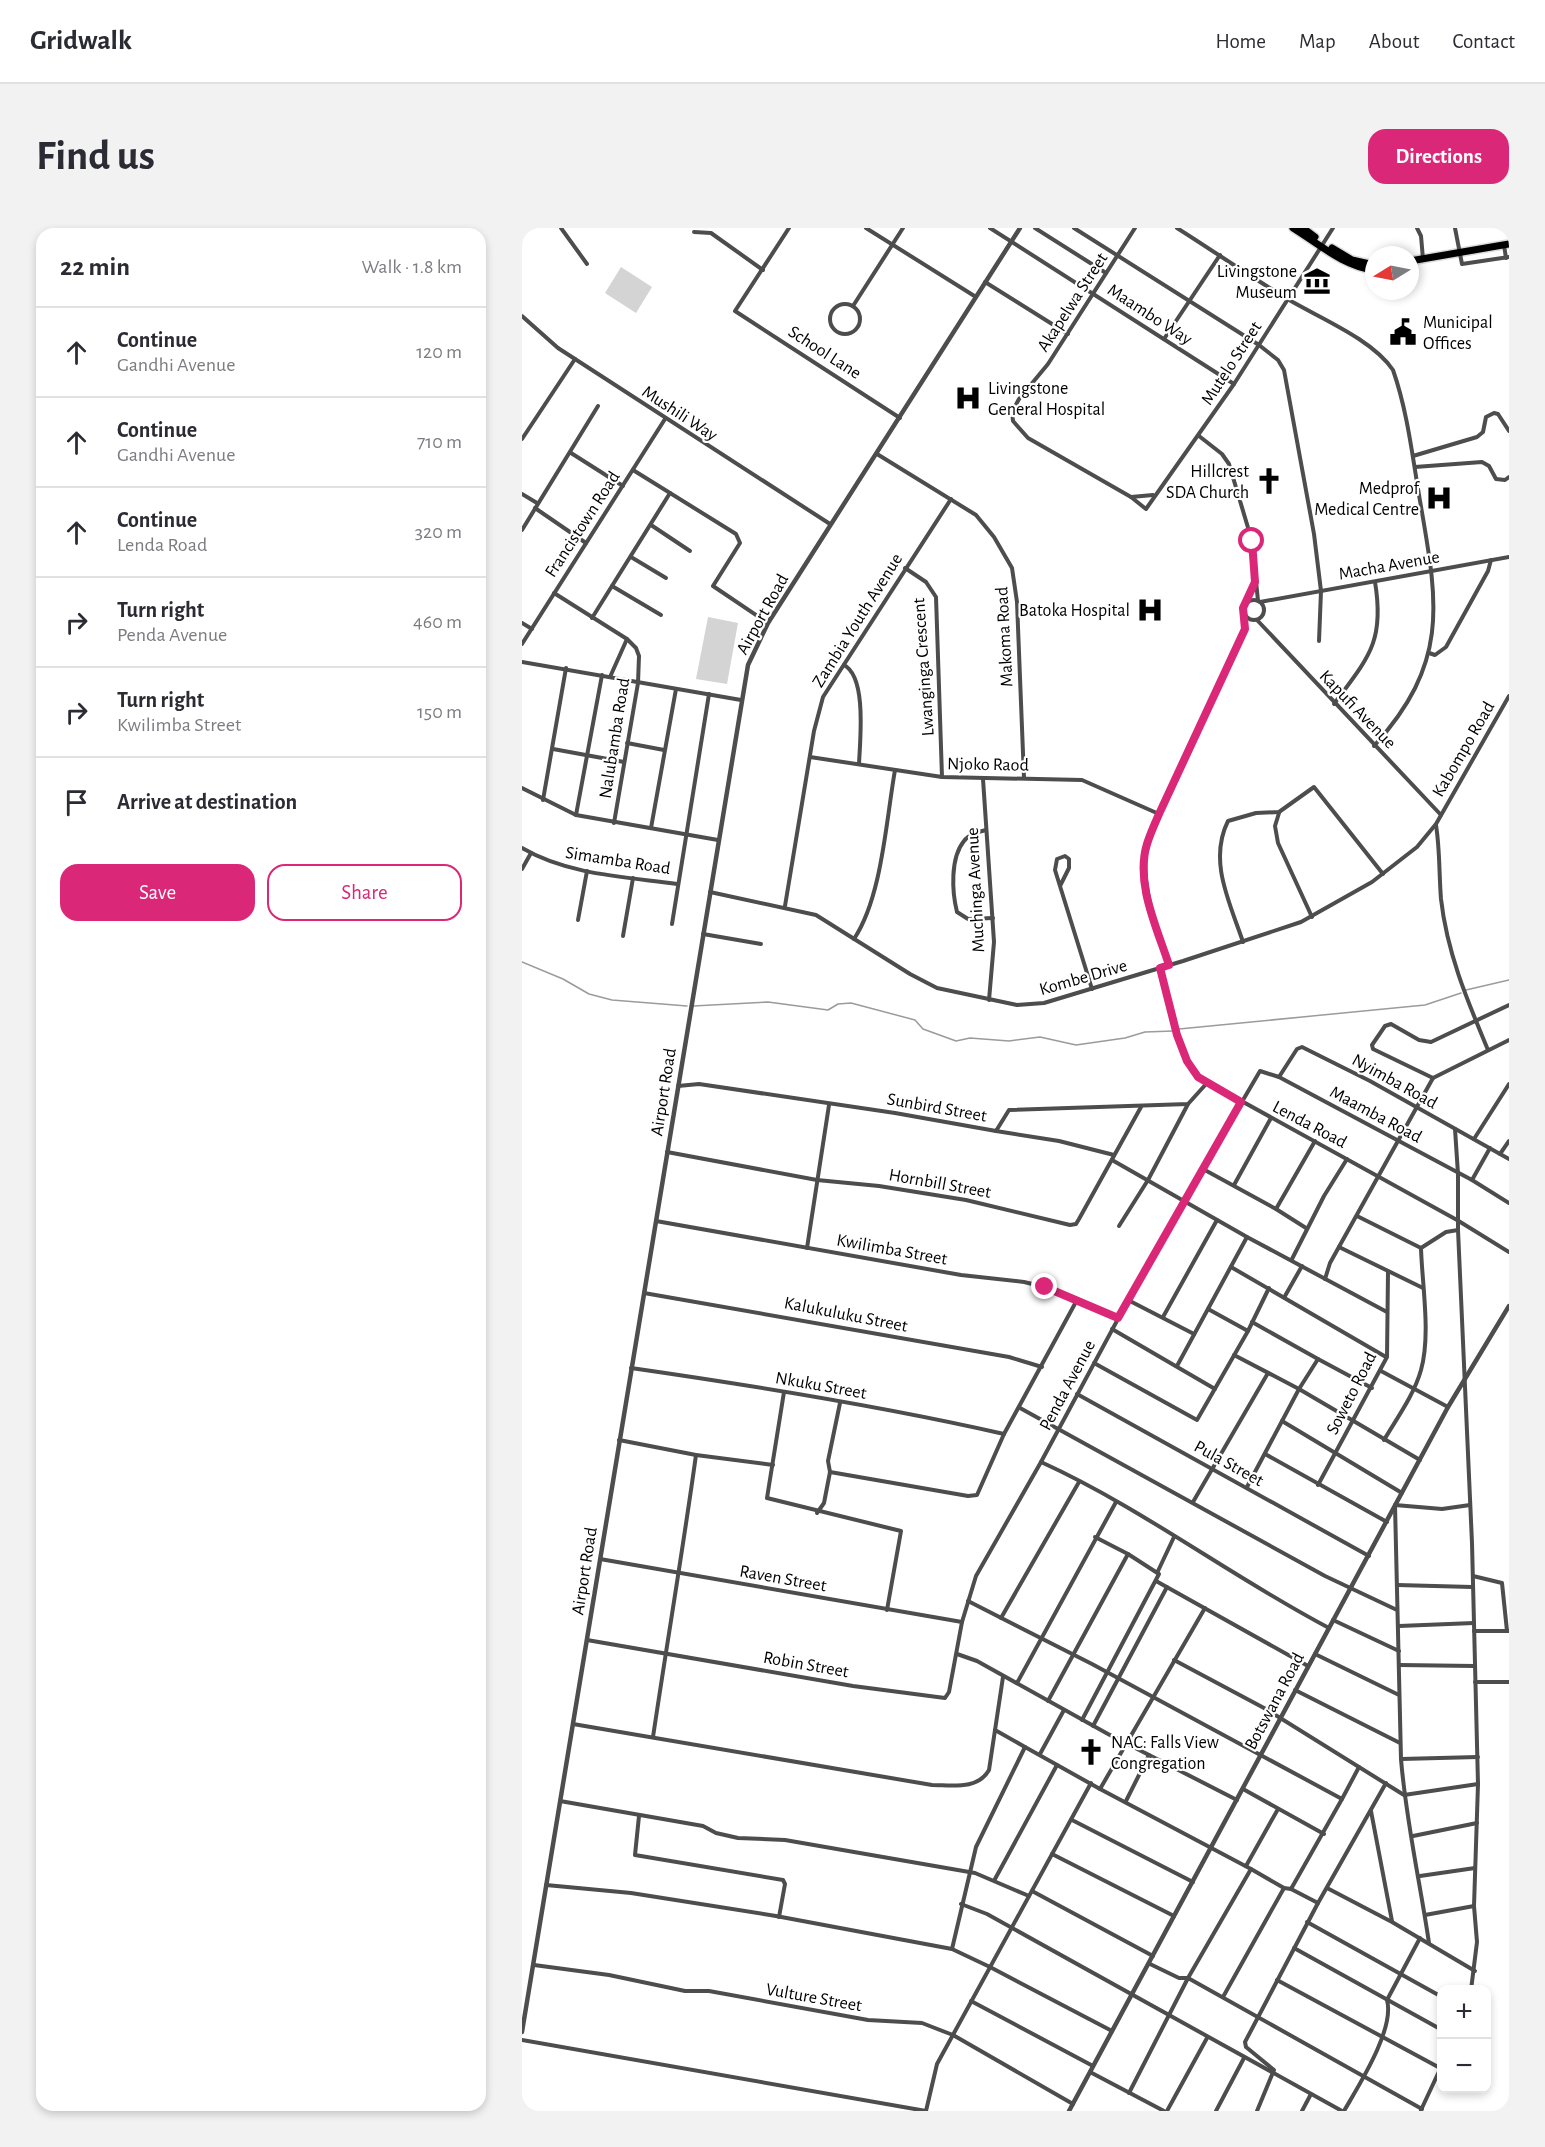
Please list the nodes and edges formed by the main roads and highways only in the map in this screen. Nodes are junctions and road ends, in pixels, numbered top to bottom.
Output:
1 (1293, 228) edge
2 (1303, 228) edge
3 (1322, 244) junction
4 (1507, 245) edge
5 (1419, 261) edge
6 (1365, 263) edge
7 (1365, 268) edge

1 - 3 highway
2 - 3 highway
3 - 6 highway
3 - 7 highway
4 - 5 highway

